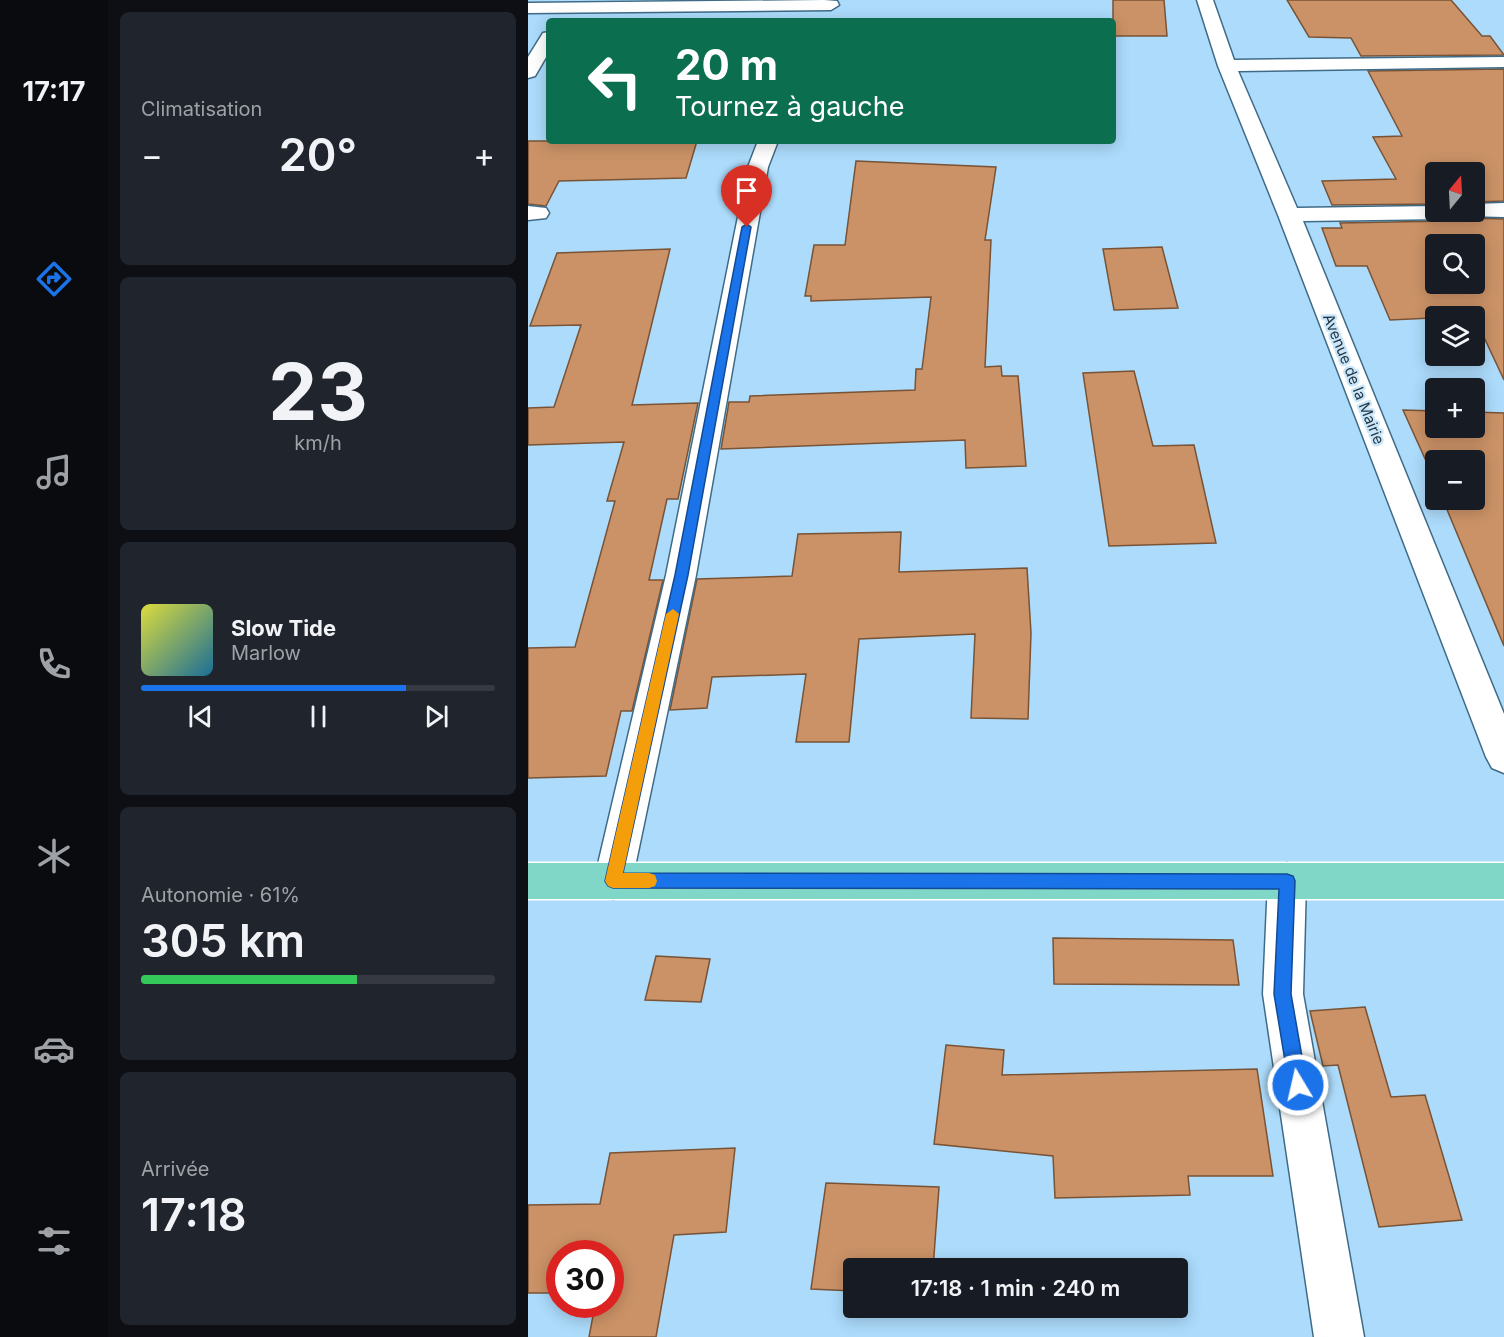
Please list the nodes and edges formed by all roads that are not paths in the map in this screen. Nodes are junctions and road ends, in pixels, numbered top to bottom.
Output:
1 (1205, 0) edge
2 (833, 2) edge
3 (528, 8) edge
4 (562, 15) edge
5 (825, 18) edge
6 (546, 42) edge
7 (1504, 62) edge
8 (1227, 66) junction
9 (528, 72) edge
10 (767, 144) edge
11 (1504, 210) edge
12 (1485, 211) edge
13 (1425, 212) edge
14 (1289, 215) junction
15 (1504, 757) edge
16 (528, 881) edge
17 (613, 881) junction
18 (1287, 881) junction
19 (1504, 881) edge
20 (1339, 1337) edge

1 - 8 street, Avenue de la Mairie
2 - 4 street
2 - 5 street
3 - 4 street
6 - 9 street
7 - 8 street
8 - 14 street, Avenue de la Mairie
10 - 17 street
11 - 12 street
13 - 14 street
14 - 15 street, Avenue de la Mairie
16 - 17 main road
17 - 18 main road
18 - 19 main road
18 - 20 street

